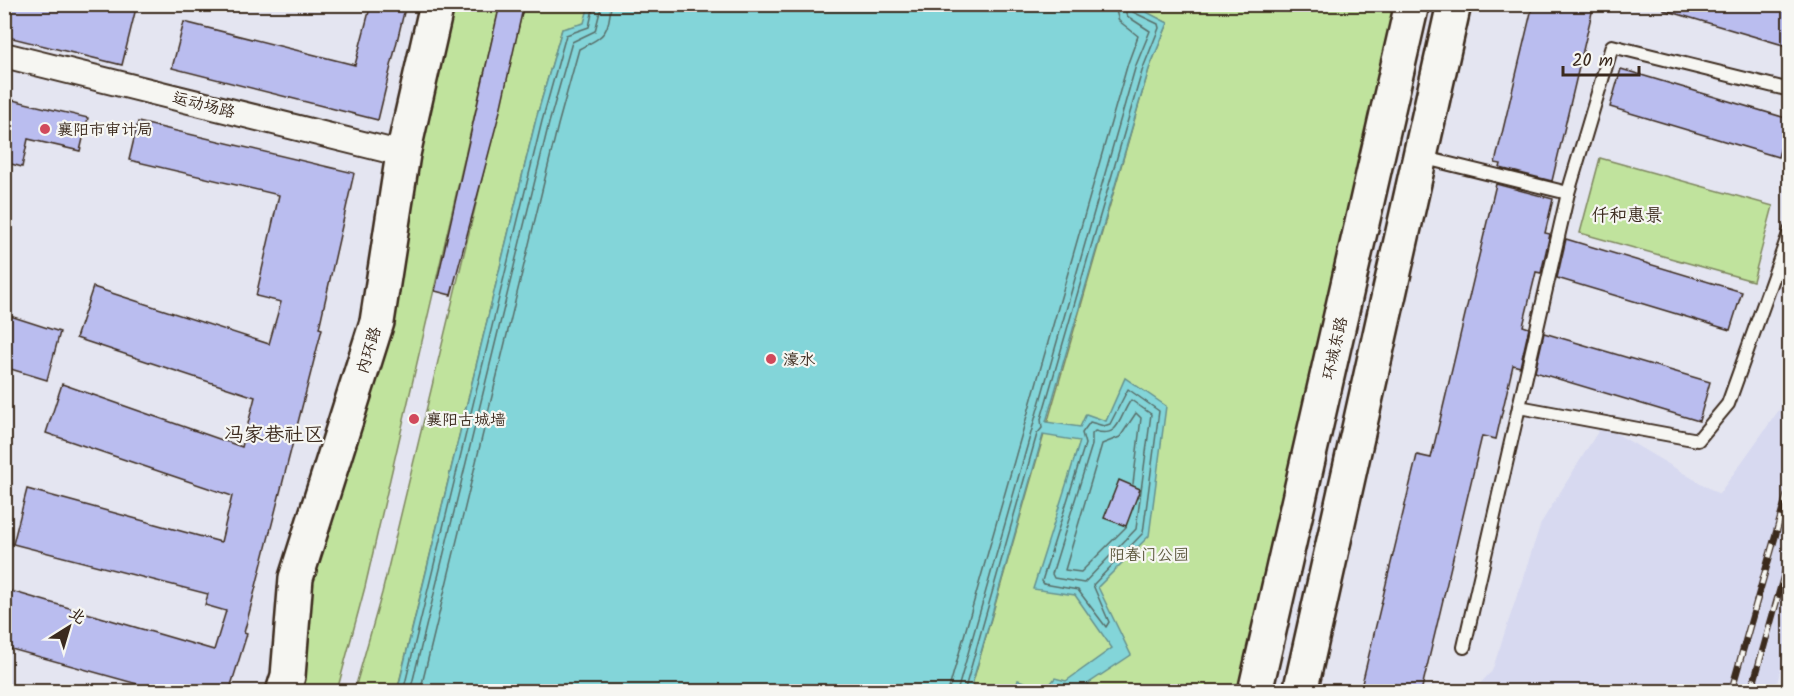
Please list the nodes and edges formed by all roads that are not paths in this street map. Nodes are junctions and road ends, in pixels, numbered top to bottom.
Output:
1 (437, 4) edge
2 (1412, 4) edge
3 (1454, 4) edge
4 (4, 55) edge
5 (1790, 90) edge
6 (403, 154) junction
7 (1420, 156) junction
8 (1568, 194) junction
9 (1790, 231) edge
10 (1519, 407) junction
11 (1464, 647) dead end
12 (283, 692) edge
13 (1255, 692) edge
14 (1300, 692) edge

1 - 6 main road, 内环路
2 - 13 main road, 环城东路
3 - 7 main road
4 - 6 street, 运动场路
5 - 8 lane
6 - 12 main road, 内环路
7 - 8 lane
7 - 14 main road
8 - 10 lane
9 - 10 lane
10 - 11 lane

